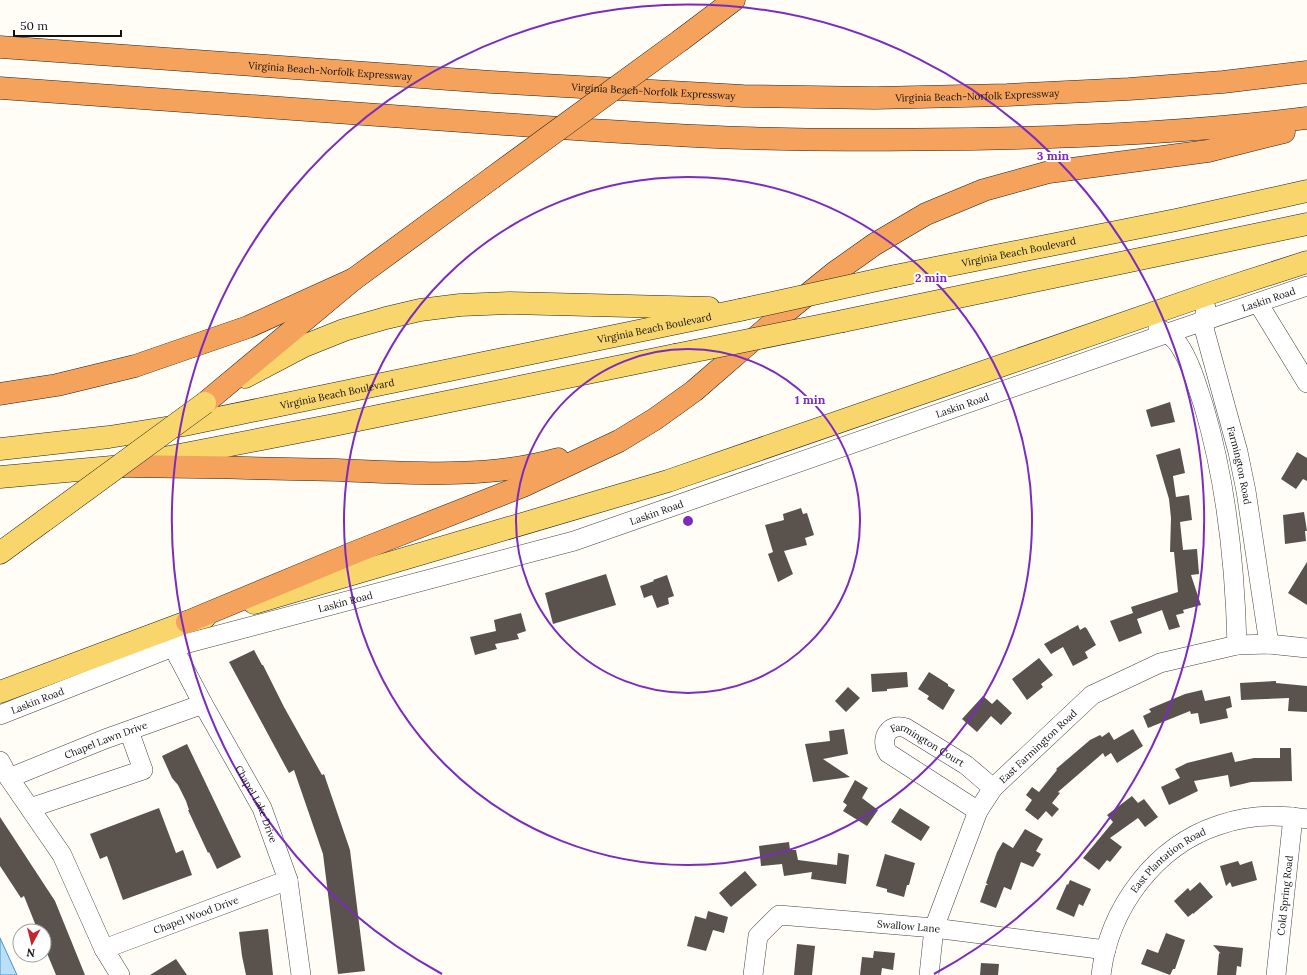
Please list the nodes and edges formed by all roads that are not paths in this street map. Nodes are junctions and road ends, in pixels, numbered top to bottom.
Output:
1 (734, 0) edge
2 (0, 47) edge
3 (1307, 72) edge
4 (0, 88) edge
5 (1307, 118) edge
6 (1307, 126) edge
7 (1307, 191) edge
8 (1307, 224) edge
9 (1307, 262) edge
10 (354, 279) junction
11 (1307, 286) edge
12 (1214, 292) junction
13 (1258, 303) junction
14 (740, 310) junction
15 (1134, 320) junction
16 (1204, 321) junction
17 (1168, 333) junction
18 (1307, 384) edge
19 (0, 394) edge
20 (205, 403) junction
21 (619, 441) junction
22 (0, 449) edge
23 (123, 466) junction
24 (0, 477) edge
25 (0, 553) edge
26 (187, 622) junction
27 (1269, 644) junction
28 (1237, 645) junction
29 (173, 647) junction
30 (1307, 648) edge
31 (0, 692) edge
32 (203, 704) junction
33 (0, 715) edge
34 (129, 731) junction
35 (0, 761) edge
36 (9, 778) junction
37 (992, 788) junction
38 (30, 808) junction
39 (978, 810) junction
40 (1300, 818) edge
41 (288, 880) junction
42 (934, 928) junction
43 (104, 949) junction
44 (1106, 950) junction
45 (120, 975) edge
46 (301, 975) edge
47 (753, 975) edge
48 (929, 975) edge
49 (1101, 975) edge
50 (1276, 975) edge

1 - 10 highway, bridge
2 - 3 highway, Virginia Beach-Norfolk Expressway
4 - 5 highway
6 - 21 highway
7 - 14 main road, Virginia Beach Boulevard, bridge
8 - 23 main road, bridge
9 - 12 main road, Laskin Road
10 - 19 highway
10 - 20 highway
11 - 13 street, Laskin Road
12 - 15 main road, Laskin Road
12 - 16 street, Farmington Road
13 - 16 street, Laskin Road
13 - 18 street
14 - 20 main road
14 - 22 main road, Virginia Beach Boulevard
15 - 17 street, Farmington Road
15 - 26 main road, Laskin Road
16 - 17 street, Laskin Road
16 - 27 street, Farmington Road
17 - 28 street, Farmington Road
17 - 29 street, Laskin Road
20 - 25 main road, bridge
21 - 23 highway
21 - 26 highway
23 - 24 main road
26 - 31 main road, Laskin Road
27 - 28 street, East Farmington Road
27 - 30 street, East Farmington Road
28 - 37 street, East Farmington Road
29 - 32 street, Chapel Lake Drive
29 - 33 street, Laskin Road
32 - 34 street, Chapel Lawn Drive
32 - 41 street, Chapel Lake Drive
34 - 36 street, Chapel Lawn Drive
34 - 38 street
35 - 36 street
36 - 38 street
37 - 39 street, East Farmington Road
37 - 39 street, Farmington Court
38 - 43 street
39 - 42 street, East Farmington Road
40 - 44 street, East Plantation Road
40 - 50 street, Cold Spring Road
41 - 43 street, Chapel Wood Drive
41 - 46 street, Chapel Lake Drive
42 - 44 street, Swallow Lane
42 - 47 street, Swallow Lane
42 - 48 street, East Farmington Road
43 - 45 street
44 - 49 street, East Plantation Road

